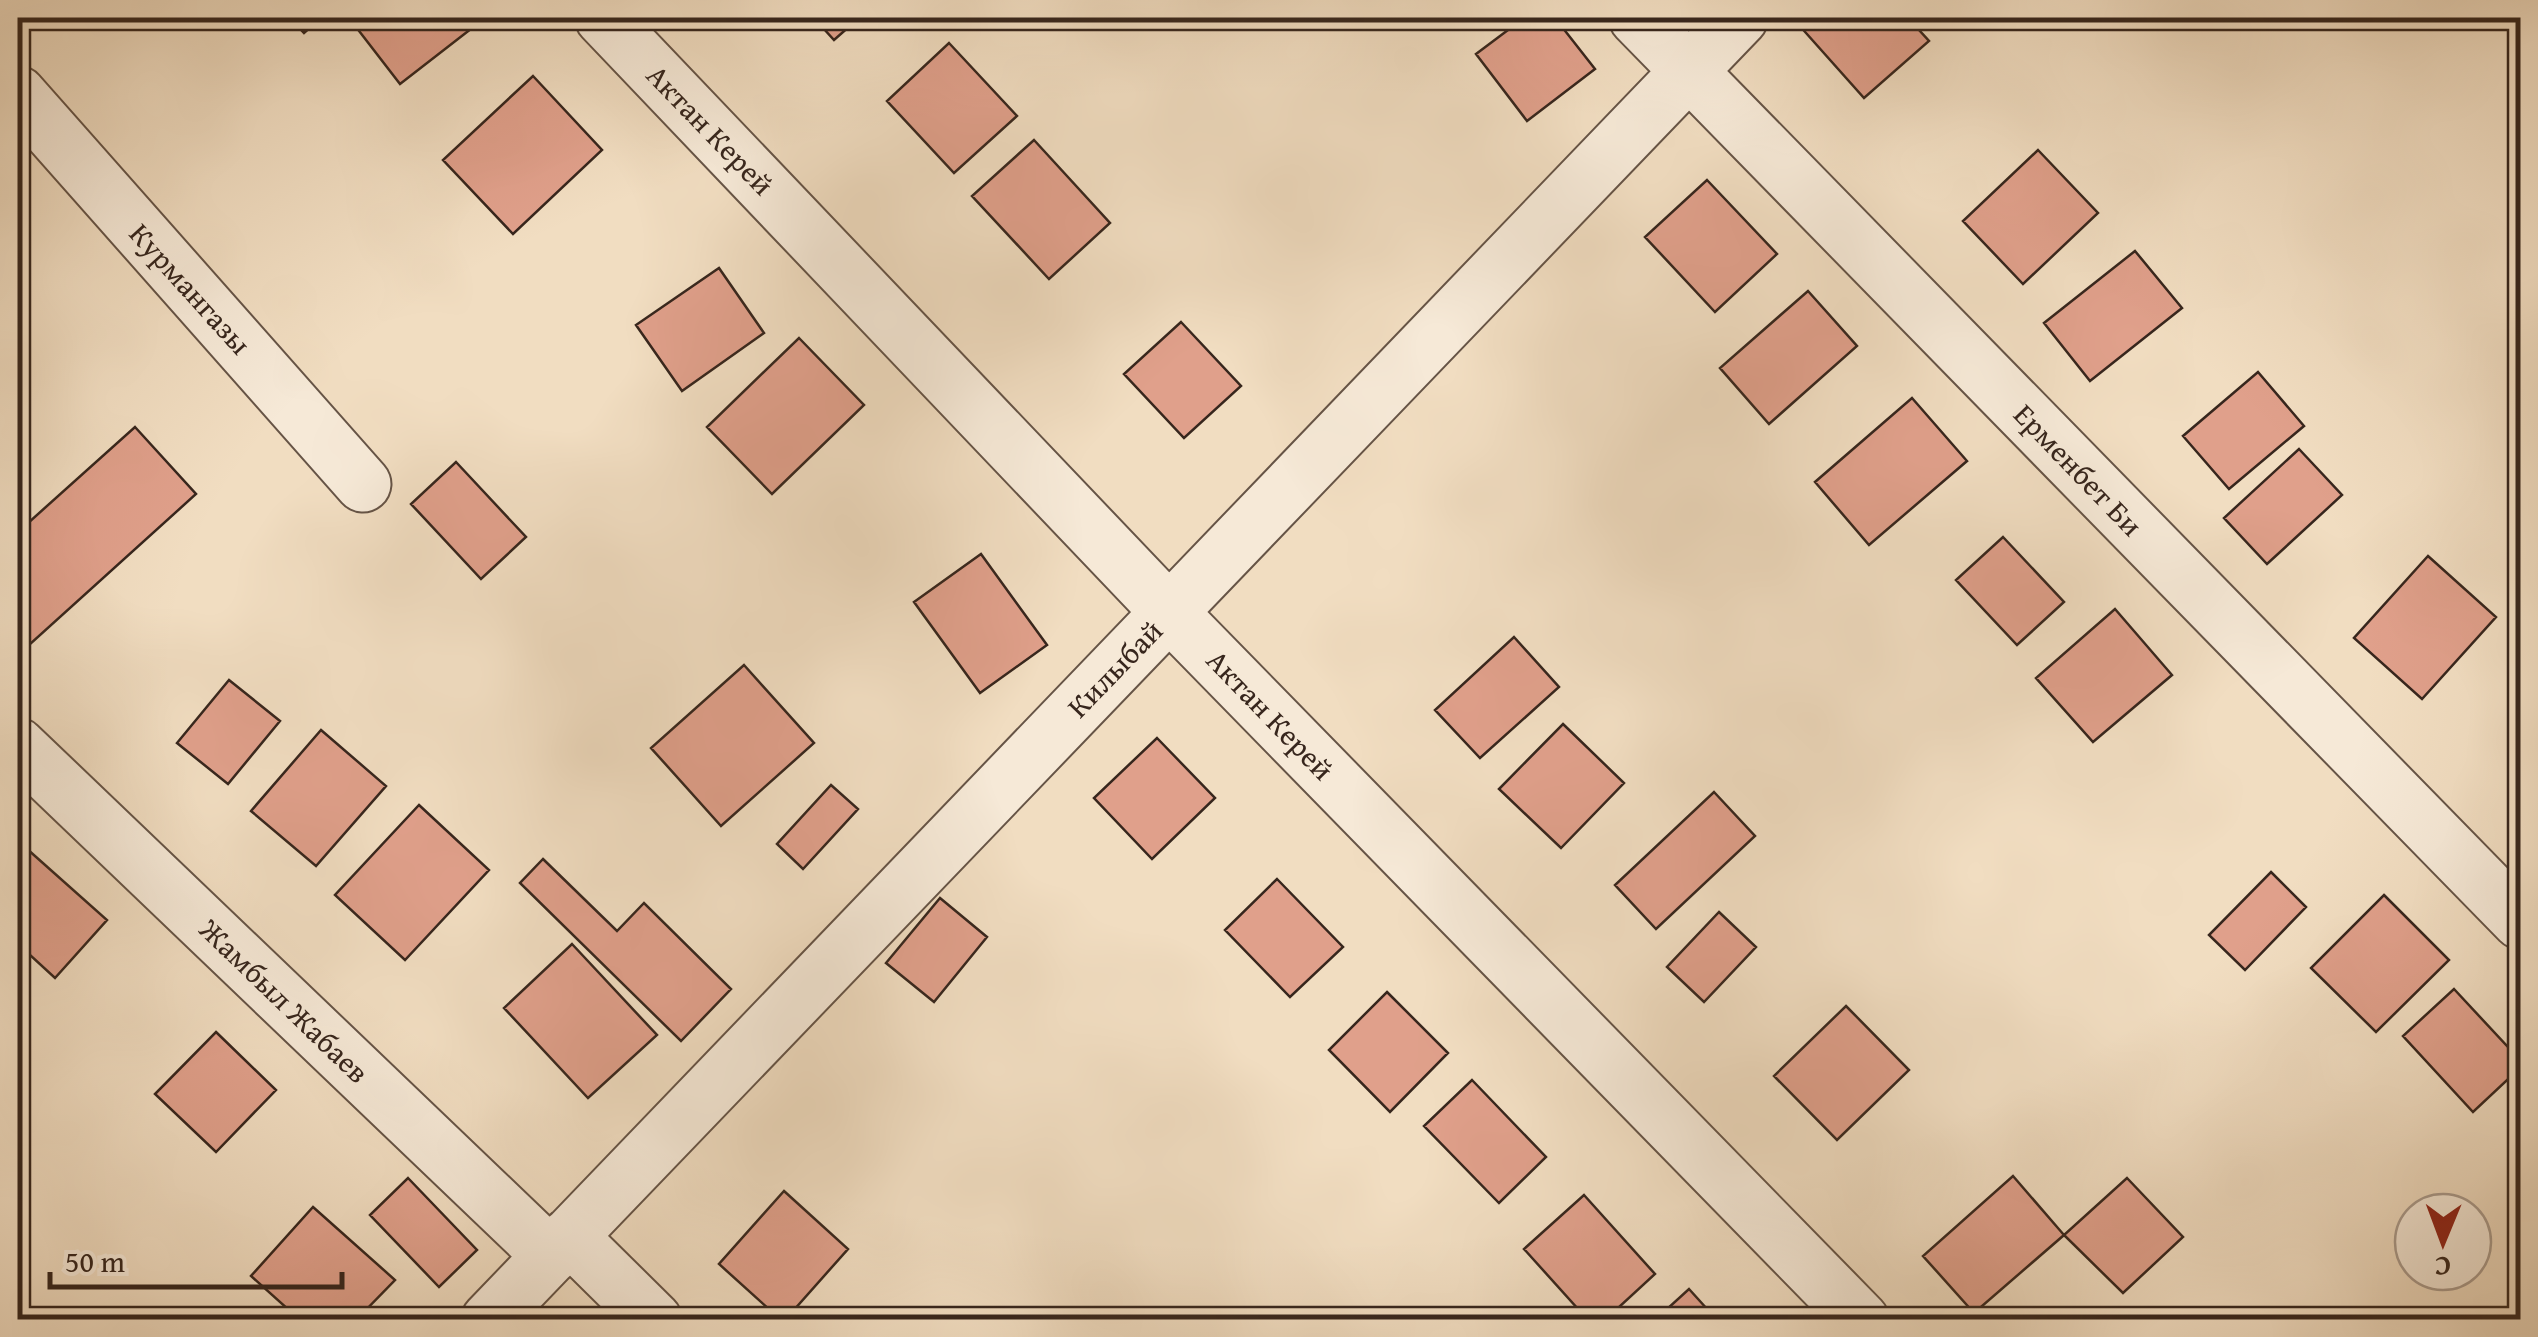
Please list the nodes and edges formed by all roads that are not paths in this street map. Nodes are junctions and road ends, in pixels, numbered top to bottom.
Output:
1 (603, 18) edge
2 (1637, 18) edge
3 (1740, 18) edge
4 (1688, 72) junction
5 (18, 94) edge
6 (363, 484) dead end
7 (1169, 612) junction
8 (18, 746) edge
9 (2520, 920) edge
10 (560, 1246) junction
11 (489, 1320) edge
12 (654, 1320) edge
13 (1861, 1320) edge

1 - 7 street, Актан Керей
2 - 4 street, Ерменбет Би
3 - 4 street, Килыбай
4 - 7 street, Килыбай
4 - 9 street, Ерменбет Би
5 - 6 street, Курмангазы
7 - 10 street, Килыбай
7 - 13 street, Актан Керей
8 - 10 street, Жамбыл Жабаев
10 - 11 street, Килыбай
10 - 12 street, Жамбыл Жабаев

